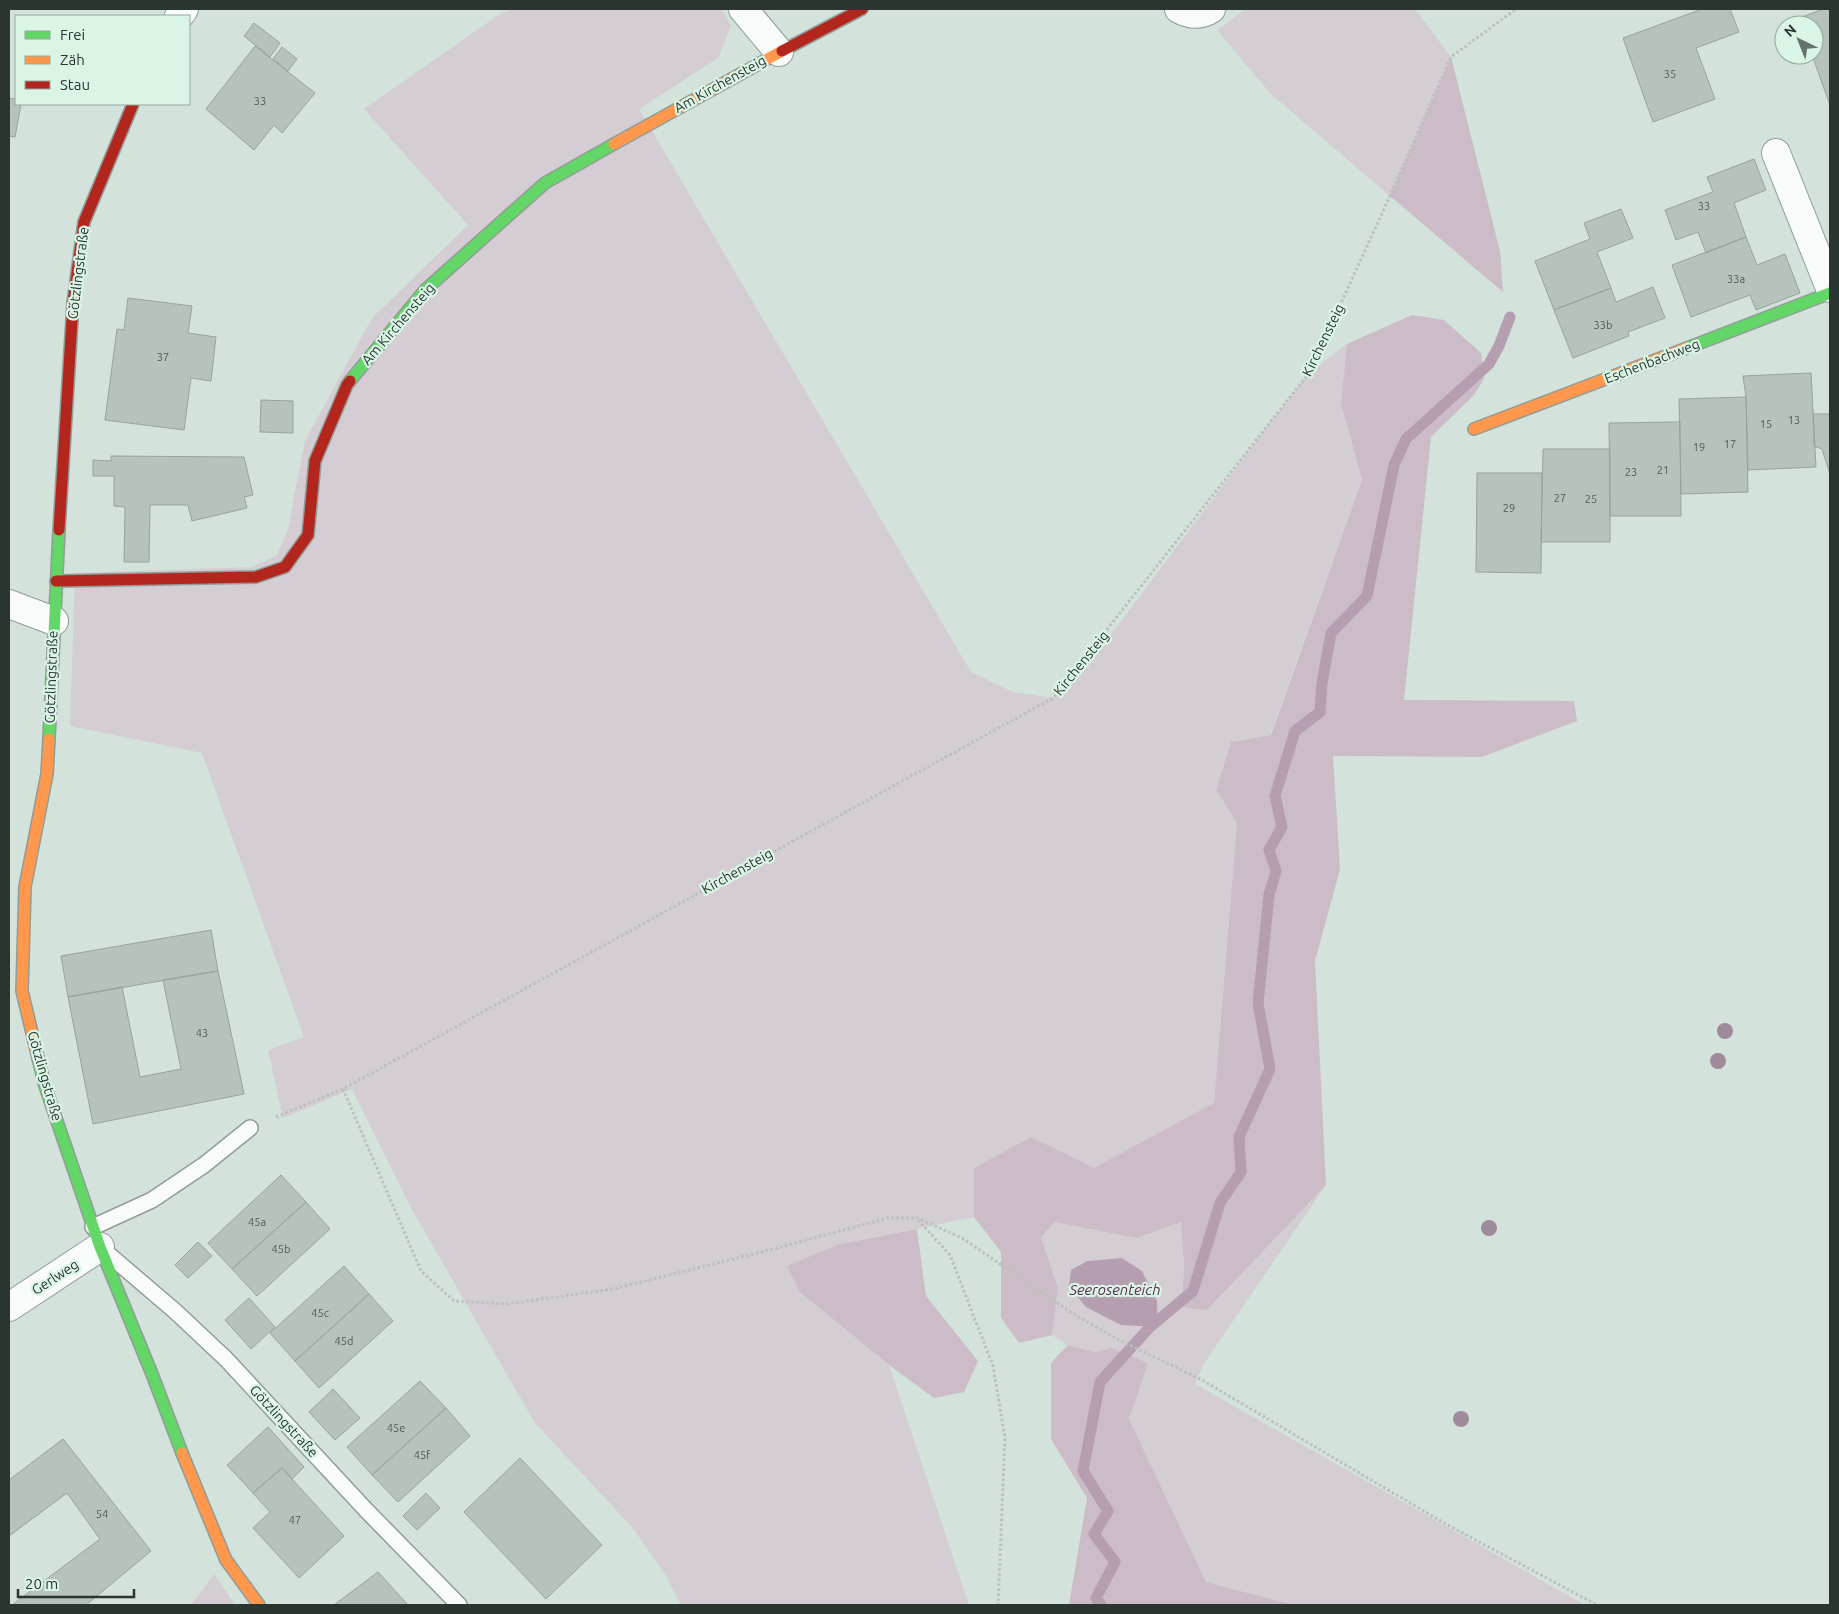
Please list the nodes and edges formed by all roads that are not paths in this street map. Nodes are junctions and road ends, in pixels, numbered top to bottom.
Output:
1 (743, 9) edge
2 (862, 9) edge
3 (1179, 9) edge
4 (1211, 9) edge
5 (778, 52) junction
6 (133, 105) edge
7 (1776, 153) dead end
8 (1830, 288) edge
9 (1830, 293) edge
10 (1474, 429) dead end
11 (56, 581) junction
12 (9, 604) edge
13 (54, 620) junction
14 (17, 886) edge
15 (250, 1128) road end
16 (97, 1237) junction
17 (9, 1307) edge
18 (259, 1605) edge
19 (459, 1605) edge

1 - 5 street
2 - 5 street, Am Kirchensteig
3 - 4 street
5 - 11 street, Am Kirchensteig
6 - 11 street, Götzlingstraße
7 - 8 street
9 - 10 street, Eschenbachweg
11 - 13 street, Götzlingstraße
12 - 13 street
13 - 14 street, Götzlingstraße
14 - 16 street, Götzlingstraße
15 - 16 lane
16 - 17 street, Gerlweg
16 - 18 street, Götzlingstraße
16 - 19 lane, Götzlingstraße

